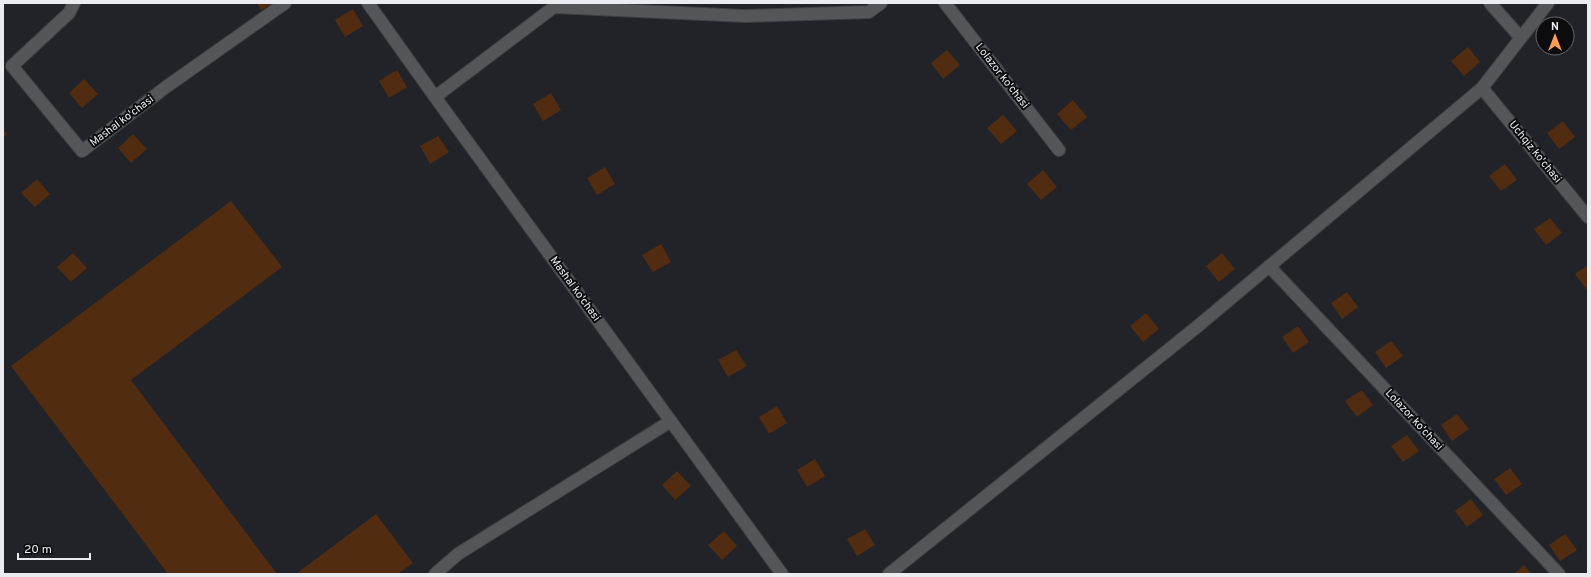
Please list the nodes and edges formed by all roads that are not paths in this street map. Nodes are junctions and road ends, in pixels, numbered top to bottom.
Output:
1 (74, 3) edge
2 (285, 3) edge
3 (368, 3) edge
4 (881, 3) edge
5 (945, 3) edge
6 (1490, 3) edge
7 (1548, 3) edge
8 (1521, 38) junction
9 (1482, 88) junction
10 (435, 97) junction
11 (1060, 150) dead end
12 (1588, 217) edge
13 (1269, 266) junction
14 (670, 421) junction
15 (435, 574) edge
16 (782, 574) edge
17 (889, 574) edge
18 (1559, 574) edge

1 - 2 street, Mashal ko'chasi
3 - 10 street, Mashal ko'chasi
4 - 10 street
5 - 11 street, Lolazor ko'chasi
6 - 8 street
7 - 8 street
8 - 9 street
9 - 12 street, Uchqiz ko'chasi
9 - 13 street
10 - 14 street, Mashal ko'chasi
13 - 17 street
13 - 18 street, Lolazor ko'chasi
14 - 15 street
14 - 16 street, Mashal ko'chasi

